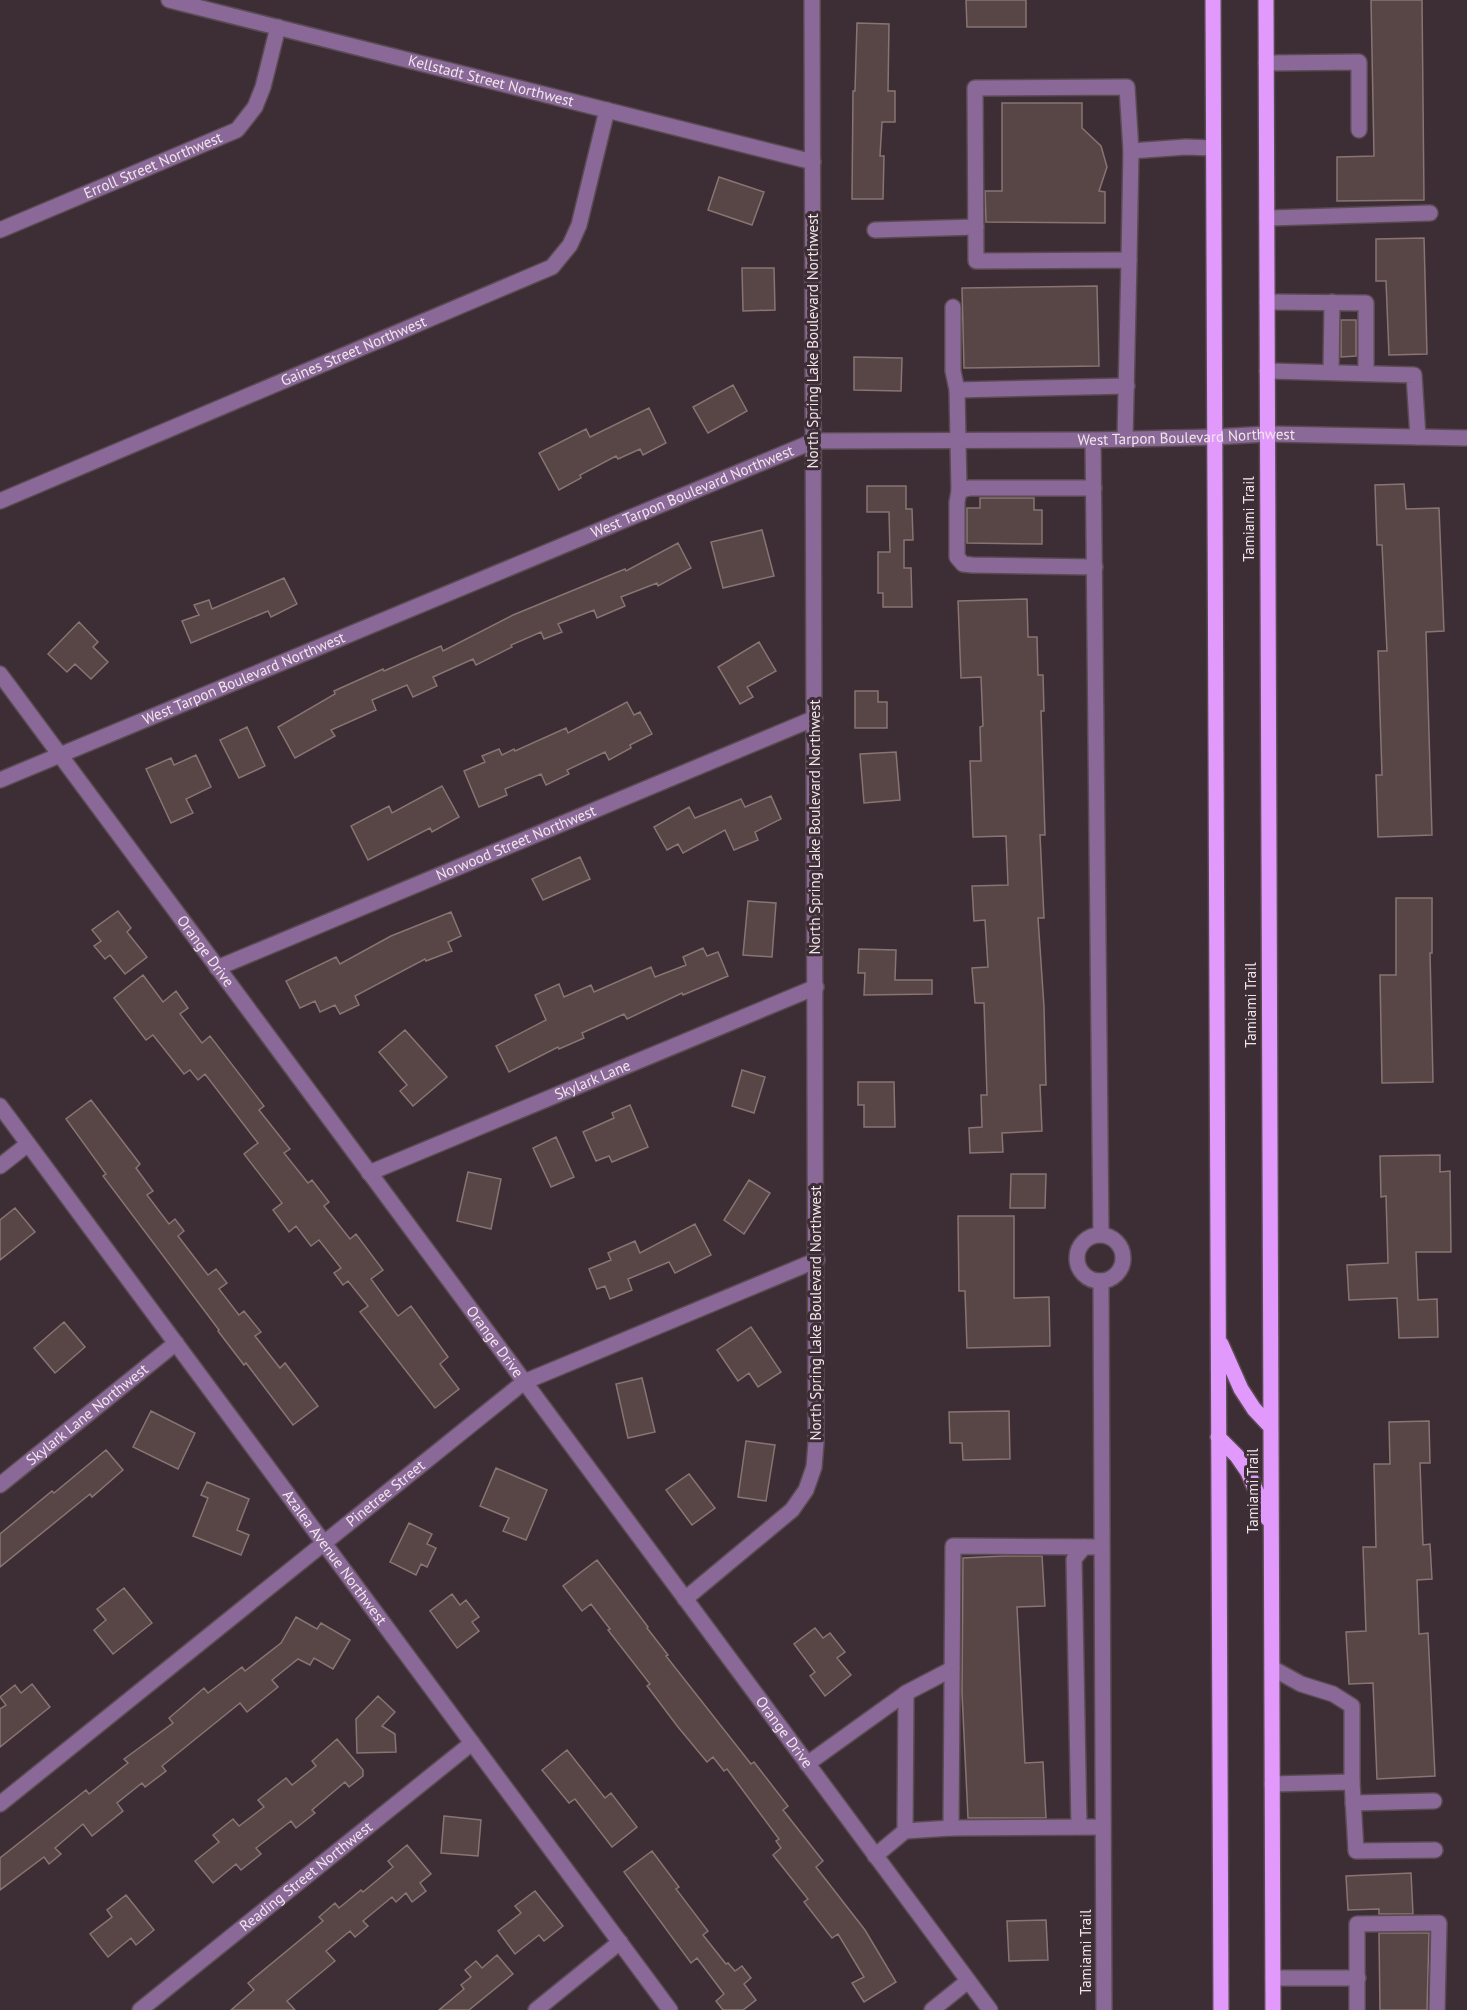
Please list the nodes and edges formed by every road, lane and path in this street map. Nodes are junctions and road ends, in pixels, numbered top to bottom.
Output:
1 (169, 0) edge
2 (812, 0) edge
3 (1213, 0) edge
4 (1266, 0) edge
5 (278, 27) junction
6 (1266, 63) junction
7 (607, 110) junction
8 (1359, 130) dead end
9 (1213, 148) junction
10 (1131, 151) junction
11 (813, 162) junction
12 (1430, 213) dead end
13 (1267, 218) junction
14 (976, 226) junction
15 (0, 230) edge
16 (875, 230) dead end
17 (1129, 260) junction
18 (1267, 302) junction
19 (1332, 302) junction
20 (953, 307) dead end
21 (1268, 371) junction
22 (1331, 372) junction
23 (1366, 373) junction
24 (1127, 386) junction
25 (957, 390) junction
26 (1267, 434) junction
27 (1214, 437) junction
28 (1418, 437) junction
29 (1467, 438) edge
30 (1125, 439) junction
31 (958, 440) junction
32 (1093, 440) junction
33 (814, 441) junction
34 (1094, 488) junction
35 (959, 491) junction
36 (0, 501) edge
37 (1095, 567) junction
38 (0, 674) edge
39 (815, 718) junction
40 (60, 755) junction
41 (0, 780) edge
42 (217, 968) junction
43 (816, 987) junction
44 (0, 1106) edge
45 (28, 1143) junction
46 (0, 1166) edge
47 (369, 1173) junction
48 (1101, 1235) junction
49 (817, 1260) junction
50 (1101, 1281) junction
51 (1218, 1338) junction
52 (176, 1343) junction
53 (524, 1382) junction
54 (1271, 1427) junction
55 (1218, 1437) junction
56 (0, 1485) edge
57 (1271, 1528) junction
58 (324, 1543) junction
59 (1084, 1547) junction
60 (1102, 1547) junction
61 (685, 1599) junction
62 (1272, 1668) junction
63 (952, 1669) junction
64 (906, 1693) junction
65 (472, 1743) junction
66 (807, 1764) junction
67 (1352, 1782) junction
68 (1272, 1784) junction
69 (1434, 1801) dead end
70 (1353, 1803) junction
71 (0, 1804) edge
72 (1079, 1827) junction
73 (1103, 1827) junction
74 (951, 1828) junction
75 (905, 1832) junction
76 (1435, 1850) dead end
77 (875, 1856) junction
78 (620, 1942) junction
79 (1273, 1978) junction
80 (1358, 1978) junction
81 (968, 1981) junction
82 (140, 2010) edge
83 (536, 2010) edge
84 (670, 2010) edge
85 (932, 2010) edge
86 (990, 2010) edge
87 (1104, 2010) edge
88 (1221, 2010) edge
89 (1273, 2010) edge
90 (1357, 2010) edge
91 (1437, 2010) edge

1 - 5 street, Kellstadt Street Northwest
2 - 11 street, North Spring Lake Boulevard Northwest
3 - 9 main road
4 - 6 main road, Tamiami Trail
5 - 7 street, Kellstadt Street Northwest
5 - 15 street, Erroll Street Northwest
6 - 8 street
6 - 13 main road, Tamiami Trail
7 - 11 street, Kellstadt Street Northwest
7 - 36 street, Gaines Street Northwest
9 - 10 street
9 - 27 main road
10 - 14 street
10 - 17 street
11 - 33 street, North Spring Lake Boulevard Northwest
12 - 13 street
13 - 18 main road, Tamiami Trail
14 - 16 street
14 - 17 street
17 - 24 street
18 - 19 street
18 - 21 main road, Tamiami Trail
19 - 22 street
19 - 23 street
20 - 25 street
21 - 22 street
21 - 26 main road, Tamiami Trail
22 - 23 street
23 - 28 street
24 - 25 street
24 - 30 street
25 - 31 street
26 - 27 street, West Tarpon Boulevard Northwest
26 - 28 street, West Tarpon Boulevard Northwest
26 - 54 main road, Tamiami Trail
27 - 30 street, West Tarpon Boulevard Northwest
27 - 51 main road
28 - 29 street, West Tarpon Boulevard Northwest
30 - 32 street, West Tarpon Boulevard Northwest
31 - 32 street, West Tarpon Boulevard Northwest
31 - 33 street, West Tarpon Boulevard Northwest
31 - 35 street
32 - 34 street
33 - 39 street, North Spring Lake Boulevard Northwest
33 - 40 street, West Tarpon Boulevard Northwest
34 - 35 street
34 - 37 street
35 - 37 street
37 - 48 street
38 - 40 street, Orange Drive
39 - 42 street, Norwood Street Northwest
39 - 43 street, North Spring Lake Boulevard Northwest
40 - 41 street, West Tarpon Boulevard Northwest
40 - 42 street, Orange Drive
42 - 47 street, Orange Drive
43 - 47 street, Skylark Lane
43 - 49 street, North Spring Lake Boulevard Northwest
44 - 45 street, Azalea Avenue Northwest
45 - 46 street
45 - 52 street, Azalea Avenue Northwest
47 - 53 street, Orange Drive
48 - 50 street
48 - 50 street
49 - 53 street, Pinetree Street
49 - 61 street, North Spring Lake Boulevard Northwest
50 - 60 street, Tamiami Trail
51 - 54 main road
51 - 55 main road
52 - 56 street, Skylark Lane Northwest
52 - 58 street, Azalea Avenue Northwest
53 - 58 street, Pinetree Street
53 - 61 street, Orange Drive
54 - 57 main road, Tamiami Trail
55 - 57 main road
55 - 88 main road
57 - 62 main road, Tamiami Trail
58 - 65 street, Azalea Avenue Northwest
58 - 71 street, Pinetree Street
59 - 60 street
59 - 63 street
59 - 72 street
60 - 73 street, Tamiami Trail
61 - 66 street, Orange Drive
62 - 67 street
62 - 68 main road, Tamiami Trail
63 - 64 street
63 - 74 street
64 - 66 street
64 - 75 street
65 - 78 street, Azalea Avenue Northwest
65 - 82 street, Reading Street Northwest
66 - 77 street, Orange Drive
67 - 68 street
67 - 70 street
68 - 79 main road, Tamiami Trail
69 - 70 street
70 - 76 street
72 - 73 street
72 - 74 street
73 - 87 street, Tamiami Trail
74 - 75 street
75 - 77 street
77 - 81 street, Orange Drive
78 - 83 street
78 - 84 street, Azalea Avenue Northwest
79 - 80 street
79 - 89 main road, Tamiami Trail
80 - 90 street
80 - 91 street
81 - 85 street
81 - 86 street, Orange Drive

